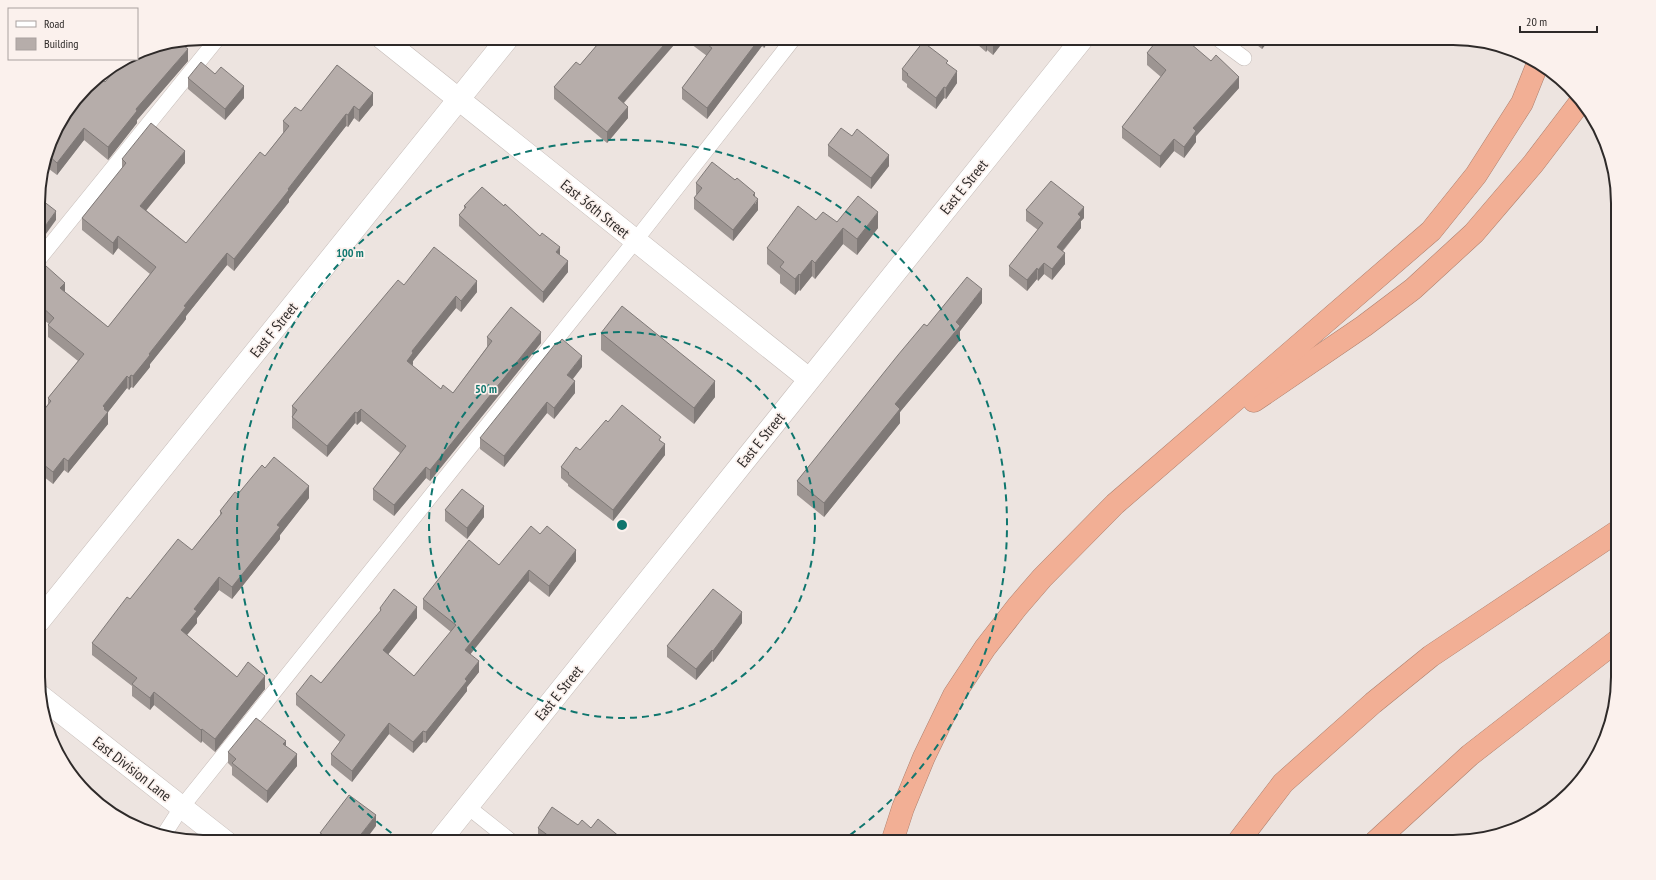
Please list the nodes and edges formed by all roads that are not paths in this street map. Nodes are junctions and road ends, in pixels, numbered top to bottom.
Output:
1 (212, 45) edge
2 (391, 45) edge
3 (502, 45) edge
4 (789, 45) edge
5 (1077, 45) edge
6 (1226, 45) edge
7 (1244, 58) dead end
8 (1536, 69) edge
9 (459, 99) junction
10 (1577, 106) edge
11 (635, 241) junction
12 (45, 250) edge
13 (809, 379) junction
14 (1115, 504) junction
15 (1611, 536) edge
16 (45, 614) edge
17 (1611, 645) edge
18 (47, 701) edge
19 (468, 807) junction
20 (182, 808) junction
21 (166, 831) edge
22 (217, 835) edge
23 (445, 835) edge
24 (503, 835) edge
25 (894, 835) edge
26 (1243, 835) edge
27 (1383, 835) edge

1 - 12 lane
2 - 9 street, East 36th Street
3 - 9 street, East F Street
4 - 11 lane
5 - 13 street, East E Street
6 - 7 lane
8 - 14 highway
9 - 11 street, East 36th Street
9 - 16 street, East F Street
10 - 14 highway
11 - 13 street, East 36th Street
11 - 20 lane
13 - 19 street, East E Street
14 - 25 highway
15 - 26 highway
17 - 27 highway
18 - 20 street, East Division Lane
19 - 23 street, East E Street
19 - 24 lane
20 - 21 lane
20 - 22 street, East Division Lane

